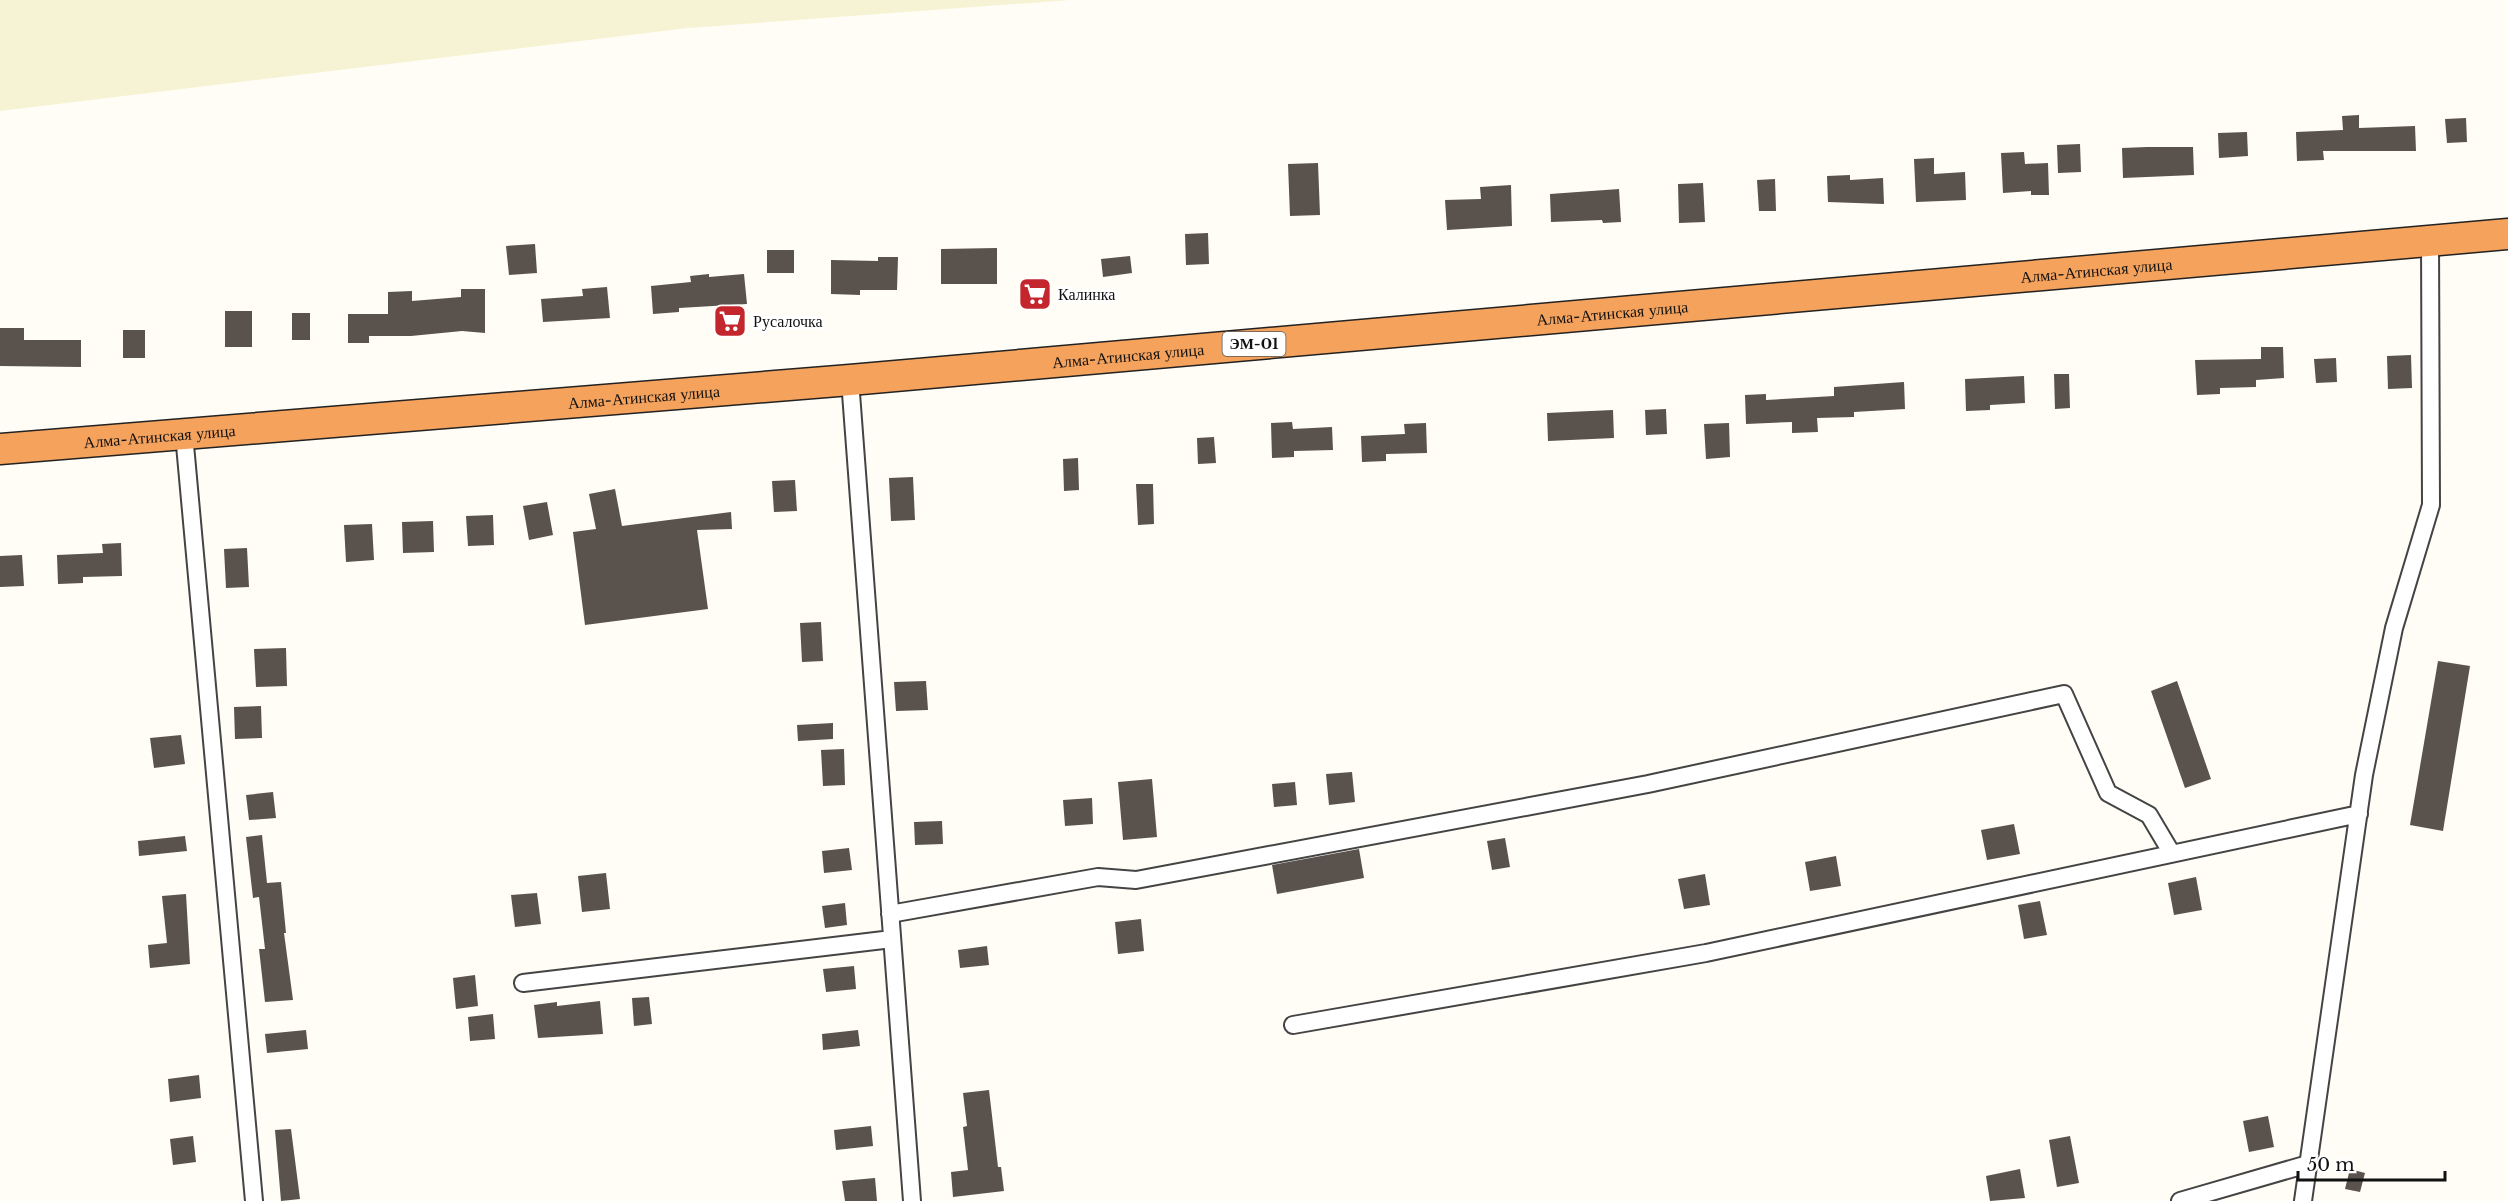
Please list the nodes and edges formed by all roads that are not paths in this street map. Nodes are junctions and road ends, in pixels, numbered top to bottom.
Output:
1 (2508, 234) edge
2 (2430, 239) junction
3 (850, 380) junction
4 (184, 434) junction
5 (0, 449) edge
6 (2359, 813) junction
7 (2170, 852) junction
8 (890, 914) junction
9 (892, 939) junction
10 (523, 983) dead end
11 (1293, 1025) dead end
12 (2308, 1164) junction
13 (254, 1201) edge
14 (912, 1201) edge
15 (2180, 1201) edge
16 (2303, 1201) edge

1 - 2 highway, Алма-Атинская улица / ЭМ-01
2 - 3 highway, Алма-Атинская улица / ЭМ-01
2 - 6 street
3 - 4 highway, Алма-Атинская улица / ЭМ-01
3 - 8 street
4 - 5 highway, Алма-Атинская улица / ЭМ-01
4 - 13 street
6 - 7 street
6 - 12 street
7 - 8 street
7 - 11 street
8 - 9 street
9 - 10 street
9 - 14 street
12 - 15 street
12 - 16 street

